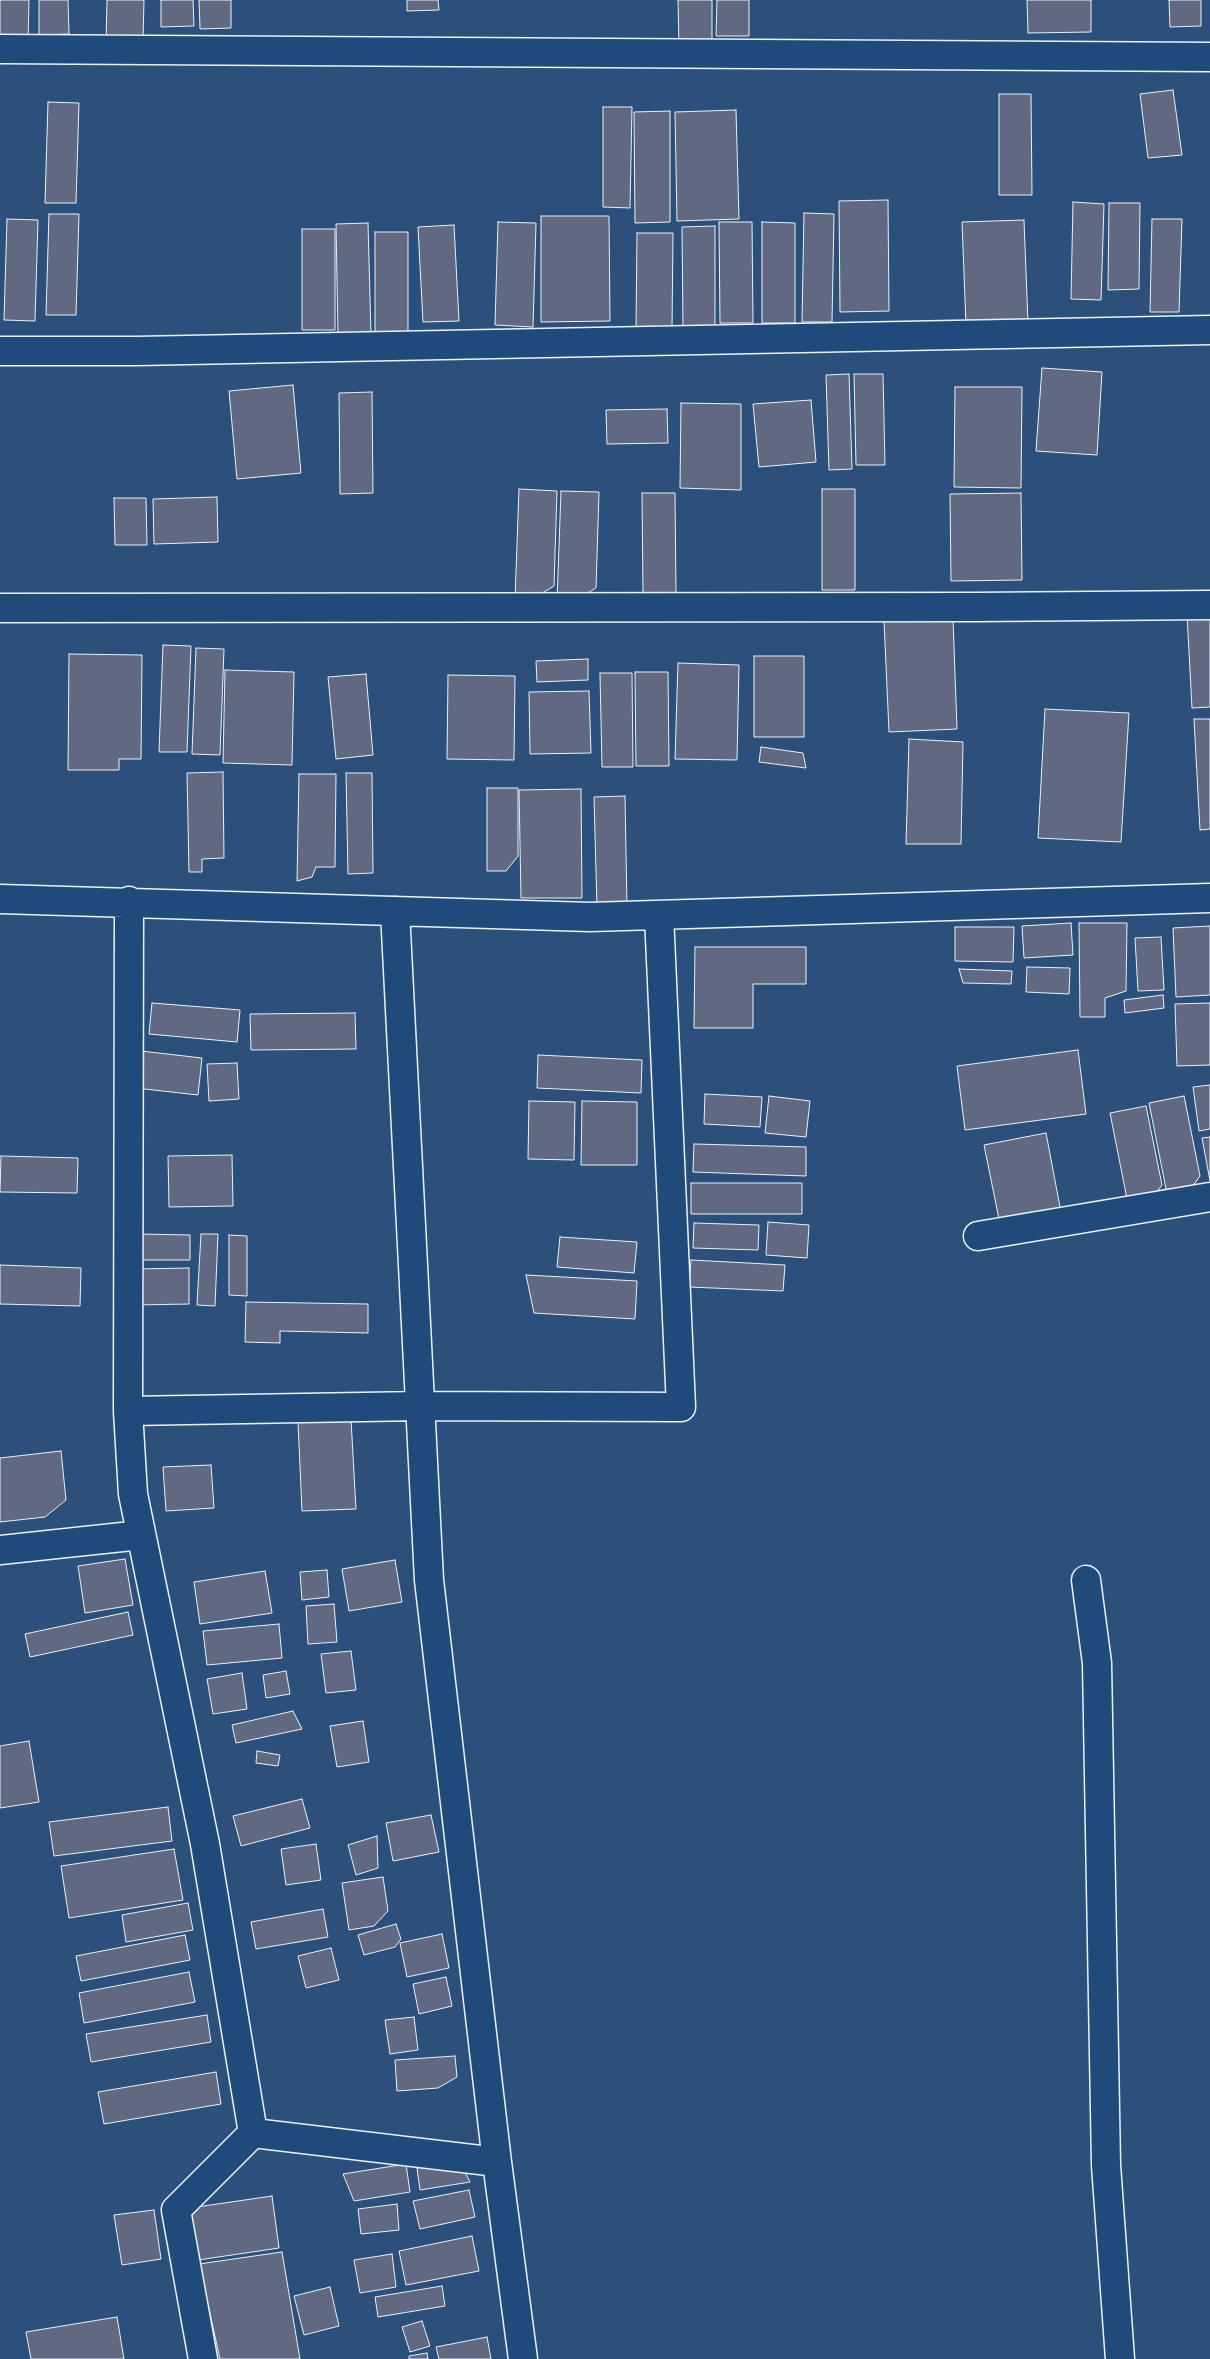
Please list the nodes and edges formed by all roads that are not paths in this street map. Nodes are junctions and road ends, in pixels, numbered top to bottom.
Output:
1 (0, 49) edge
2 (1210, 58) edge
3 (1210, 330) edge
4 (0, 351) edge
5 (1210, 605) edge
6 (0, 608) edge
7 (0, 898) edge
8 (1210, 898) edge
9 (129, 901) junction
10 (395, 911) junction
11 (659, 915) junction
12 (1210, 1197) edge
13 (978, 1236) dead end
14 (420, 1406) junction
15 (128, 1411) junction
16 (141, 1535) junction
17 (0, 1550) edge
18 (1086, 1580) dead end
19 (253, 2133) junction
20 (497, 2162) junction
21 (203, 2359) edge
22 (523, 2359) edge
23 (1120, 2359) edge

1 - 2 street
3 - 4 street
5 - 6 street
7 - 9 street
8 - 11 street
9 - 10 street
9 - 15 street
10 - 11 street
10 - 14 street
11 - 14 street
12 - 13 street
14 - 15 street
14 - 20 street
15 - 16 street
16 - 17 street
16 - 19 street
18 - 23 street
19 - 20 street
19 - 21 street
20 - 22 street

